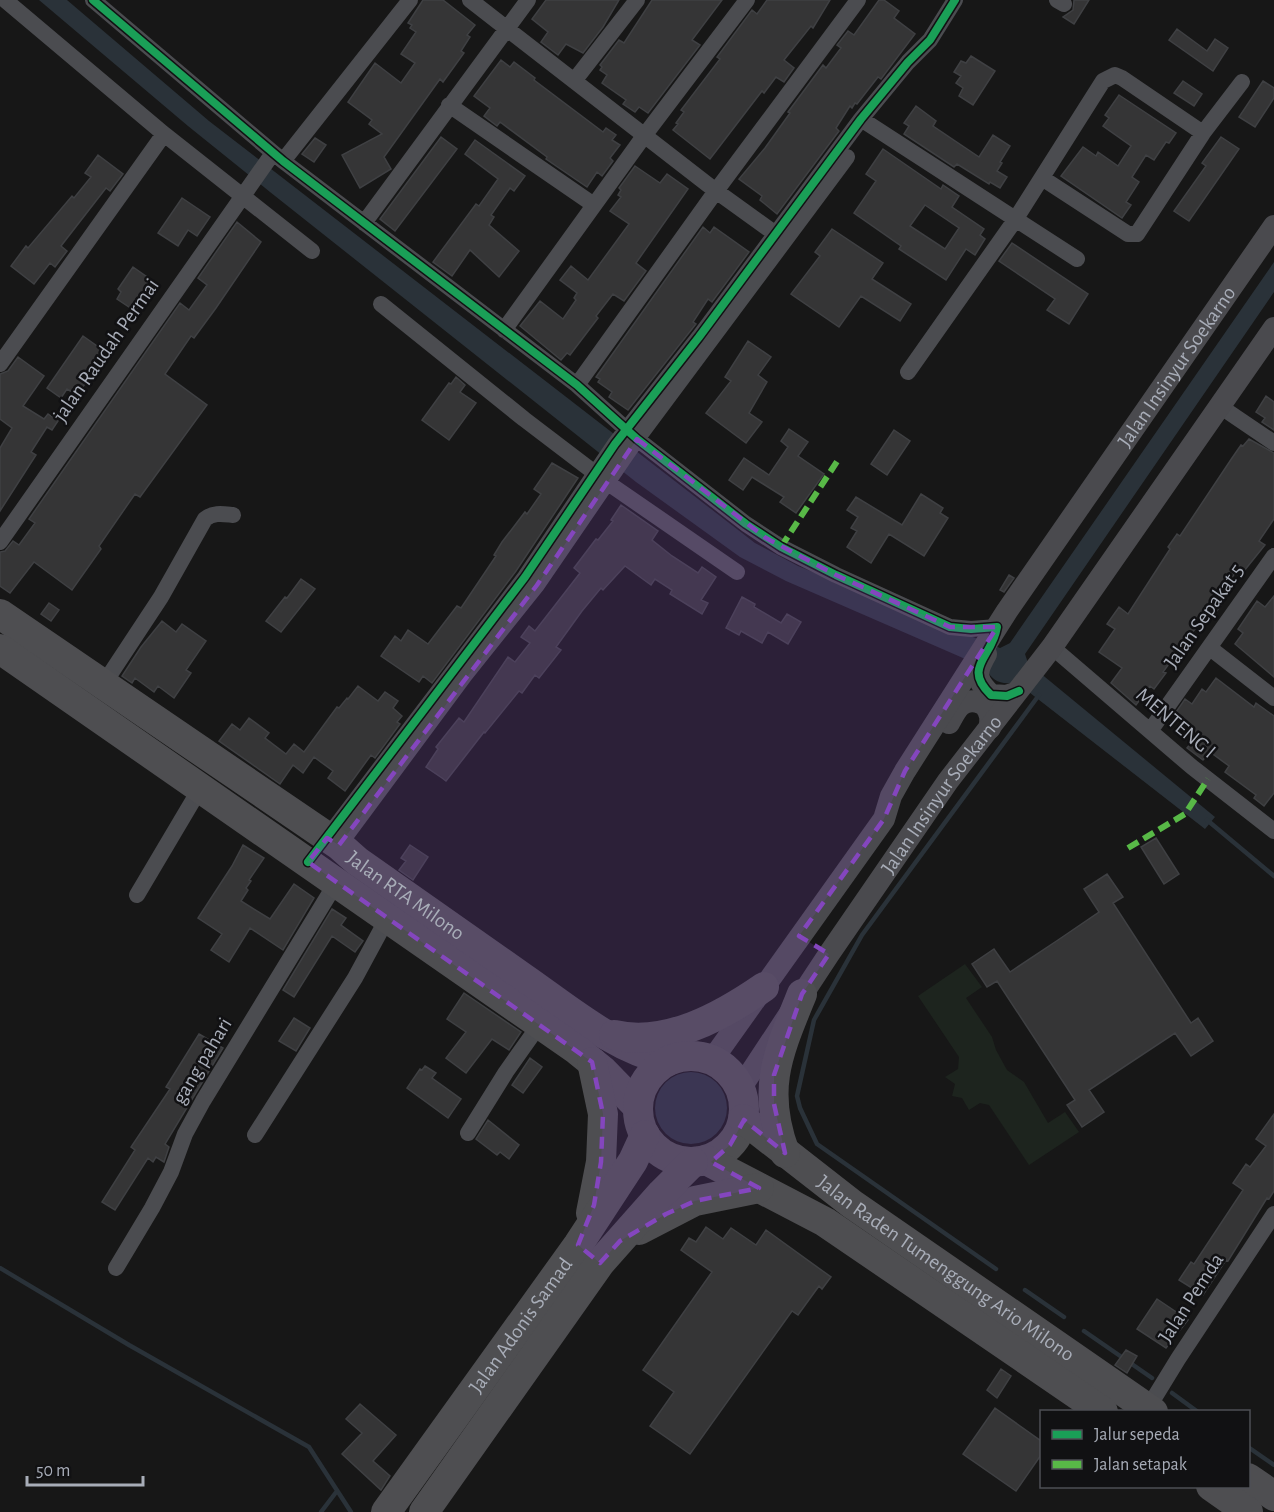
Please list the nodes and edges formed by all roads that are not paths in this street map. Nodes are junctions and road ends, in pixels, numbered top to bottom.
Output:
1 (4, 0) edge
2 (93, 0) edge
3 (410, 0) edge
4 (470, 0) edge
5 (528, 0) edge
6 (636, 0) edge
7 (747, 0) edge
8 (858, 0) edge
9 (955, 0) edge
10 (506, 28) junction
11 (574, 81) junction
12 (1242, 82) dead end
13 (449, 105) junction
14 (866, 122) junction
15 (1203, 133) junction
16 (164, 134) junction
17 (644, 136) junction
18 (273, 160) junction
19 (1042, 178) junction
20 (245, 191) junction
21 (716, 191) junction
22 (594, 205) junction
23 (1016, 220) junction
24 (364, 223) junction
25 (1274, 226) edge
26 (780, 237) junction
27 (312, 250) dead end
28 (1077, 259) dead end
29 (381, 304) dead end
30 (1274, 328) edge
31 (504, 330) junction
32 (0, 364) edge
33 (908, 372) dead end
34 (577, 385) junction
35 (1221, 407) junction
36 (626, 441) junction
37 (1274, 443) edge
38 (604, 473) junction
39 (233, 515) dead end
40 (0, 542) edge
41 (1272, 562) edge
42 (737, 572) dead end
43 (0, 614) edge
44 (992, 638) junction
45 (1052, 647) junction
46 (0, 648) edge
47 (1210, 648) junction
48 (969, 676) junction
49 (103, 685) junction
50 (1021, 689) junction
51 (1274, 698) edge
52 (127, 719) junction
53 (990, 728) junction
54 (1150, 731) junction
55 (201, 787) junction
56 (884, 819) junction
57 (1274, 831) edge
58 (333, 842) junction
59 (308, 862) junction
60 (336, 883) junction
61 (137, 895) dead end
62 (388, 917) junction
63 (799, 936) junction
64 (829, 954) junction
65 (764, 987) junction
66 (802, 994) junction
67 (540, 1024) junction
68 (605, 1034) junction
69 (712, 1060) junction
70 (669, 1061) junction
71 (592, 1062) junction
72 (740, 1089) junction
73 (743, 1119) junction
74 (641, 1121) junction
75 (468, 1133) dead end
76 (255, 1135) dead end
77 (785, 1153) junction
78 (699, 1161) junction
79 (759, 1188) junction
80 (1274, 1214) edge
81 (620, 1241) junction
82 (589, 1254) junction
83 (116, 1268) dead end
84 (1099, 1410) edge
85 (1150, 1410) edge
86 (1250, 1479) edge
87 (1214, 1488) edge
88 (1274, 1496) edge
89 (1245, 1511) edge
90 (386, 1512) edge
91 (424, 1512) edge

1 - 16 street
2 - 18 street
3 - 18 street, jalan Raudah Permai
4 - 10 street
5 - 10 street
6 - 11 street
7 - 17 street
8 - 21 street
9 - 14 street
10 - 11 street
10 - 13 street
11 - 17 street
12 - 15 street
13 - 22 street
13 - 24 street
14 - 23 street
14 - 26 street
15 - 19 street
15 - 19 street
16 - 20 street
16 - 32 street
17 - 21 street
17 - 22 street
18 - 20 street, jalan Raudah Permai
18 - 24 street
19 - 23 street
20 - 27 street
20 - 40 street, jalan Raudah Permai
21 - 26 street
21 - 34 street
22 - 31 street
23 - 28 street
23 - 33 street
24 - 31 street
25 - 44 street, Jalan Insinyur Soekarno
26 - 36 street
29 - 38 street
30 - 35 street, Jalan Insinyur Soekarno
31 - 34 street
34 - 36 street
35 - 37 street
35 - 45 street, Jalan Insinyur Soekarno
36 - 38 street
36 - 44 street
38 - 42 street
38 - 58 street
39 - 49 street
41 - 47 street, Jalan Sepakat 5
43 - 49 highway, Jalan RTA Milono
44 - 48 street, Jalan Insinyur Soekarno
45 - 50 street, Jalan Insinyur Soekarno
45 - 54 street, MENTENG I
46 - 52 highway, Jalan RTA Milono
47 - 51 street
47 - 54 street, Jalan Sepakat 5
48 - 50 street
48 - 56 street, Jalan Insinyur Soekarno
49 - 52 highway, Jalan RTA Milono
50 - 53 street, Jalan Insinyur Soekarno
52 - 55 highway, Jalan RTA Milono
52 - 58 highway, Jalan RTA Milono
53 - 56 street
53 - 64 street, Jalan Insinyur Soekarno
54 - 57 street, MENTENG I
55 - 59 highway, Jalan RTA Milono
55 - 61 street
56 - 63 street
58 - 59 street
58 - 68 highway, Jalan RTA Milono
59 - 60 highway, Jalan RTA Milono
60 - 62 highway, Jalan RTA Milono
60 - 83 street, gang pahari
62 - 67 highway, Jalan RTA Milono
62 - 76 street
63 - 64 street
63 - 65 street
64 - 66 street, Jalan Insinyur Soekarno
65 - 68 highway
65 - 69 street
66 - 72 street, Jalan Insinyur Soekarno
66 - 77 highway
67 - 71 highway, Jalan RTA Milono
67 - 75 street
68 - 70 highway, Jalan RTA Milono
69 - 70 highway
69 - 72 highway
70 - 74 highway
71 - 74 highway, Jalan RTA Milono
71 - 82 highway
72 - 73 highway
73 - 77 highway, Jalan Raden Tumenggung Ario Milono
73 - 78 highway
74 - 78 highway
74 - 82 highway, Jalan Adonis Samad
77 - 85 highway, Jalan Raden Tumenggung Ario Milono
78 - 79 highway, Jalan Raden Tumenggung Ario Milono
78 - 81 highway, Jalan Adonis Samad
79 - 81 highway
79 - 84 highway, Jalan Raden Tumenggung Ario Milono
80 - 85 street, Jalan Pemda
81 - 82 highway, Jalan Adonis Samad
82 - 90 highway, Jalan Adonis Samad
82 - 91 highway, Jalan Adonis Samad
86 - 88 highway
87 - 89 highway

